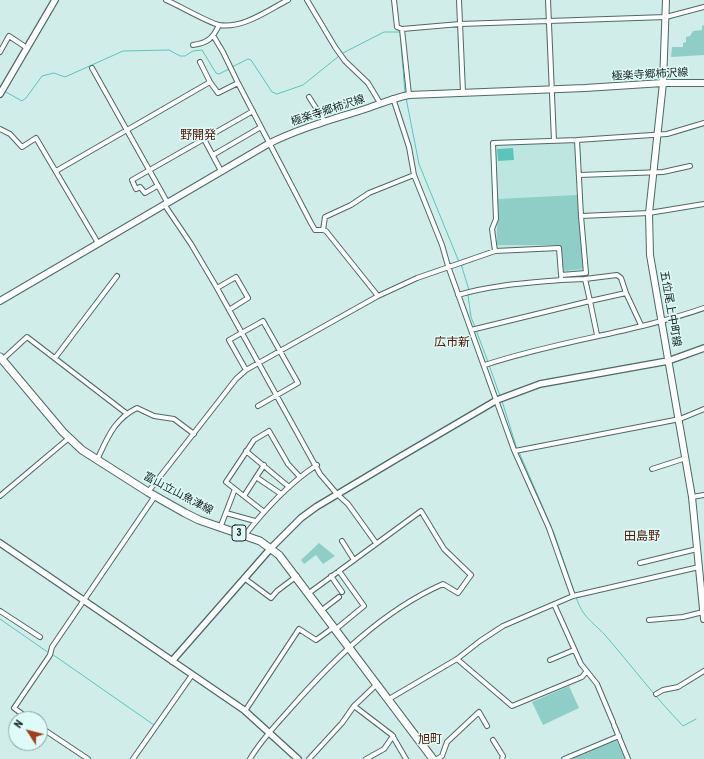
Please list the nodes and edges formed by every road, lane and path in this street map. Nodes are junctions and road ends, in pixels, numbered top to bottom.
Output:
1 (55, 0) edge
2 (166, 0) edge
3 (288, 0) edge
4 (307, 0) edge
5 (394, 0) edge
6 (459, 0) edge
7 (548, 0) edge
8 (666, 0) edge
9 (704, 7) edge
10 (666, 16) junction
11 (549, 21) junction
12 (219, 24) junction
13 (460, 24) junction
14 (402, 29) junction
15 (214, 37) junction
16 (193, 45) dead end
17 (26, 48) junction
18 (0, 52) edge
19 (200, 62) dead end
20 (92, 68) dead end
21 (210, 82) junction
22 (238, 83) junction
23 (663, 83) junction
24 (704, 83) edge
25 (2, 84) edge
26 (552, 89) junction
27 (463, 92) junction
28 (0, 94) edge
29 (409, 95) junction
30 (309, 97) dead end
31 (393, 98) junction
32 (380, 103) junction
33 (253, 111) junction
34 (325, 122) junction
35 (704, 123) edge
36 (260, 128) junction
37 (0, 129) edge
38 (126, 130) junction
39 (658, 135) junction
40 (204, 139) junction
41 (577, 140) junction
42 (554, 142) junction
43 (268, 144) junction
44 (212, 155) junction
45 (690, 166) dead end
46 (148, 170) junction
47 (56, 171) junction
48 (221, 171) junction
49 (653, 173) junction
50 (579, 174) junction
51 (414, 175) junction
52 (157, 186) junction
53 (165, 204) junction
54 (704, 204) edge
55 (649, 213) junction
56 (581, 216) junction
57 (323, 230) junction
58 (98, 243) junction
59 (495, 251) junction
60 (448, 266) junction
61 (561, 274) junction
62 (117, 276) dead end
63 (585, 279) junction
64 (561, 280) junction
65 (216, 288) junction
66 (626, 293) junction
67 (458, 295) junction
68 (378, 296) junction
69 (0, 301) edge
70 (590, 301) junction
71 (704, 308) edge
72 (229, 310) junction
73 (662, 321) junction
74 (641, 325) junction
75 (471, 330) junction
76 (241, 333) junction
77 (597, 335) junction
78 (704, 348) edge
79 (281, 352) junction
80 (1, 358) edge
81 (55, 358) junction
82 (668, 360) junction
83 (260, 364) junction
84 (484, 365) junction
85 (246, 370) junction
86 (278, 395) junction
87 (497, 400) junction
88 (258, 406) dead end
89 (704, 409) edge
90 (126, 413) junction
91 (680, 419) junction
92 (194, 434) junction
93 (69, 438) junction
94 (246, 451) junction
95 (515, 451) junction
96 (686, 458) junction
97 (97, 461) junction
98 (264, 465) junction
99 (317, 465) junction
100 (652, 468) dead end
101 (256, 476) junction
102 (300, 477) junction
103 (289, 487) junction
104 (235, 489) junction
105 (152, 494) junction
106 (281, 494) junction
107 (337, 494) junction
108 (704, 495) edge
109 (0, 496) edge
110 (244, 496) junction
111 (692, 498) junction
112 (264, 510) junction
113 (226, 514) junction
114 (256, 521) junction
115 (220, 528) junction
116 (245, 535) junction
117 (342, 541) dead end
118 (0, 543) edge
119 (376, 543) junction
120 (271, 548) junction
121 (697, 549) junction
122 (354, 560) junction
123 (640, 563) dead end
124 (701, 564) edge
125 (339, 571) junction
126 (297, 576) junction
127 (331, 576) junction
128 (244, 578) junction
129 (309, 593) junction
130 (573, 596) junction
131 (84, 601) junction
132 (554, 604) junction
133 (322, 610) junction
134 (0, 611) edge
135 (703, 612) edge
136 (704, 619) edge
137 (649, 620) dead end
138 (335, 628) junction
139 (40, 637) dead end
140 (350, 646) junction
141 (574, 650) junction
142 (457, 659) junction
143 (550, 660) dead end
144 (172, 661) junction
145 (704, 671) edge
146 (586, 672) junction
147 (192, 674) junction
148 (377, 684) junction
149 (656, 694) dead end
150 (389, 699) junction
151 (354, 706) junction
152 (18, 711) edge
153 (245, 711) junction
154 (487, 726) dead end
155 (48, 732) edge
156 (269, 732) junction
157 (393, 736) junction
158 (619, 736) junction
159 (493, 740) dead end
160 (88, 759) edge
161 (133, 759) edge
162 (250, 759) edge
163 (298, 759) edge
164 (309, 759) edge
165 (366, 759) edge
166 (406, 759) edge
167 (433, 759) edge
168 (437, 759) edge
169 (502, 759) edge
170 (564, 759) edge
171 (628, 759) edge

1 - 17 street
2 - 12 street
3 - 12 street
4 - 32 street
5 - 14 street
6 - 13 street
7 - 11 street
8 - 10 main road, 五位尾上中町線
9 - 10 street
10 - 11 street
10 - 23 main road, 五位尾上中町線
11 - 13 street
11 - 26 street
12 - 15 street
13 - 14 street
13 - 27 street
14 - 29 street
15 - 16 street
15 - 22 street
17 - 18 street
17 - 25 street
19 - 21 street
20 - 38 street
21 - 22 street
21 - 38 street
22 - 33 street
23 - 24 main road, 極楽寺郷柿沢線
23 - 26 main road, 極楽寺郷柿沢線
23 - 39 main road, 五位尾上中町線
25 - 28 street
26 - 27 main road, 極楽寺郷柿沢線
26 - 42 street
27 - 29 main road, 極楽寺郷柿沢線
29 - 31 main road, 極楽寺郷柿沢線
30 - 34 street
31 - 32 main road, 極楽寺郷柿沢線
31 - 51 street
32 - 34 main road, 極楽寺郷柿沢線
33 - 36 street
33 - 40 street
34 - 43 main road, 極楽寺郷柿沢線
35 - 39 street
36 - 43 street
36 - 44 street
37 - 47 street
38 - 46 street
38 - 47 street
39 - 41 street
39 - 49 main road, 五位尾上中町線
40 - 44 street
40 - 46 street
41 - 42 street
41 - 50 street
42 - 59 street
43 - 48 main road, 極楽寺郷柿沢線
43 - 57 street
44 - 48 street
45 - 49 street
46 - 52 street
46 - 52 street
47 - 58 street
48 - 53 main road, 極楽寺郷柿沢線
49 - 50 street
49 - 55 main road, 五位尾上中町線
50 - 56 street
51 - 57 street
51 - 60 street
52 - 53 street
53 - 58 main road, 極楽寺郷柿沢線
53 - 65 street
54 - 55 street
55 - 56 street
55 - 73 main road, 五位尾上中町線
56 - 61 street
57 - 68 street
58 - 69 main road, 極楽寺郷柿沢線
59 - 60 street
59 - 61 street
60 - 67 street
60 - 68 street
61 - 64 street
62 - 81 street
63 - 64 street
63 - 66 street
63 - 70 street
64 - 67 street
65 - 72 street
65 - 72 street
66 - 70 street
66 - 74 street
67 - 75 street
68 - 79 street
70 - 75 street
70 - 77 street
71 - 73 street
72 - 76 street
73 - 74 street
73 - 82 main road, 五位尾上中町線
74 - 77 street
75 - 84 street
76 - 79 street
76 - 83 street
76 - 85 street
77 - 84 street
78 - 82 street
79 - 83 street
79 - 86 street
80 - 81 street
80 - 93 main road, 富山立山魚津線 / 3
81 - 90 street
82 - 87 street
82 - 91 main road, 五位尾上中町線
83 - 85 street
83 - 86 street
84 - 87 street
85 - 92 street
86 - 88 street
86 - 99 street
87 - 95 street
87 - 107 street
89 - 91 street
90 - 92 street
90 - 97 street
91 - 95 street
91 - 96 main road, 五位尾上中町線
92 - 105 street
93 - 97 main road, 富山立山魚津線 / 3
93 - 109 street
94 - 98 street
94 - 102 street
94 - 104 street
95 - 130 street
96 - 100 street
96 - 111 main road, 五位尾上中町線
97 - 105 main road, 富山立山魚津線 / 3
98 - 101 street
98 - 103 street
99 - 102 street
99 - 107 street
101 - 106 street
101 - 110 street
102 - 103 street
103 - 106 street
104 - 110 street
104 - 113 street
105 - 115 main road, 富山立山魚津線 / 3
105 - 131 street
106 - 112 street
107 - 119 street
107 - 120 street
108 - 111 street
110 - 112 street
111 - 121 main road, 五位尾上中町線
112 - 114 street
113 - 114 street
113 - 115 street
114 - 116 street
115 - 116 main road, 富山立山魚津線 / 3
116 - 120 main road, 富山立山魚津線 / 3
117 - 122 street
118 - 131 street
119 - 122 street
119 - 140 street
120 - 126 main road, 富山立山魚津線 / 3
120 - 128 street
121 - 123 street
121 - 124 main road, 五位尾上中町線
122 - 125 street
124 - 130 street
124 - 135 main road, 五位尾上中町線
125 - 127 street
125 - 138 street
126 - 128 street
126 - 129 main road, 富山立山魚津線 / 3
127 - 129 street
127 - 133 street
128 - 144 street
129 - 133 main road, 富山立山魚津線 / 3
130 - 132 street
131 - 144 street
131 - 152 street
132 - 141 street
132 - 142 street
133 - 138 main road, 富山立山魚津線 / 3
134 - 139 street
135 - 136 main road, 五位尾上中町線
135 - 137 street
138 - 140 main road, 富山立山魚津線 / 3
138 - 153 street
140 - 148 main road, 富山立山魚津線 / 3
140 - 156 street
141 - 143 street
141 - 146 street
142 - 146 street
142 - 150 street
144 - 147 street
145 - 149 street
146 - 158 street
147 - 153 street
147 - 161 street
148 - 150 main road, 富山立山魚津線 / 3
148 - 151 street
150 - 167 main road, 富山立山魚津線 / 3
151 - 157 street
151 - 164 street
153 - 156 street
154 - 168 street
155 - 160 street
156 - 162 street
156 - 163 street
157 - 165 street
157 - 166 street
158 - 170 street
158 - 171 street
159 - 169 street

